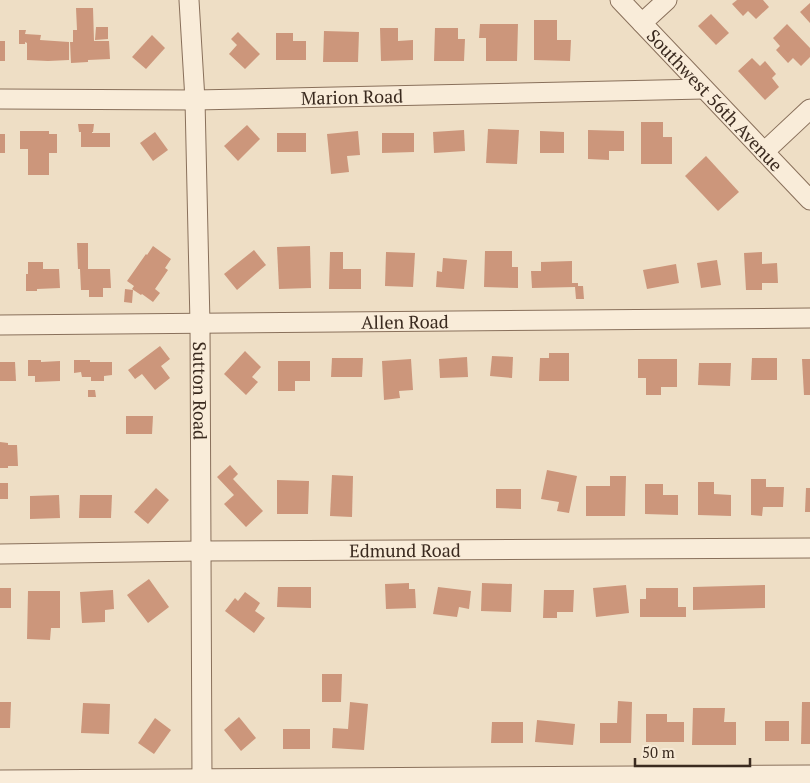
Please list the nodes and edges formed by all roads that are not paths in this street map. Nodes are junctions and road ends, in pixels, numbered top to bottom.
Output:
1 (188, 0) edge
2 (620, 0) edge
3 (667, 0) edge
4 (642, 23) junction
5 (704, 89) junction
6 (0, 98) edge
7 (195, 100) junction
8 (810, 109) edge
9 (764, 152) junction
10 (810, 200) edge
11 (810, 318) edge
12 (200, 324) junction
13 (0, 325) edge
14 (810, 548) edge
15 (201, 551) junction
16 (0, 554) edge
17 (810, 775) edge
18 (0, 780) edge
19 (202, 781) edge

1 - 7 street, Sutton Road
2 - 4 street, Southwest 56th Avenue
3 - 4 street
4 - 5 street, Southwest 56th Avenue
5 - 7 street, Marion Road
5 - 9 street, Southwest 56th Avenue
6 - 7 street, Marion Road
7 - 12 street, Sutton Road
8 - 9 street
9 - 10 street, Southwest 56th Avenue
11 - 12 street, Allen Road
12 - 13 street, Allen Road
12 - 15 street, Sutton Road
14 - 15 street, Edmund Road
15 - 16 street, Edmund Road
15 - 19 street, Sutton Road
17 - 19 street
18 - 19 street

